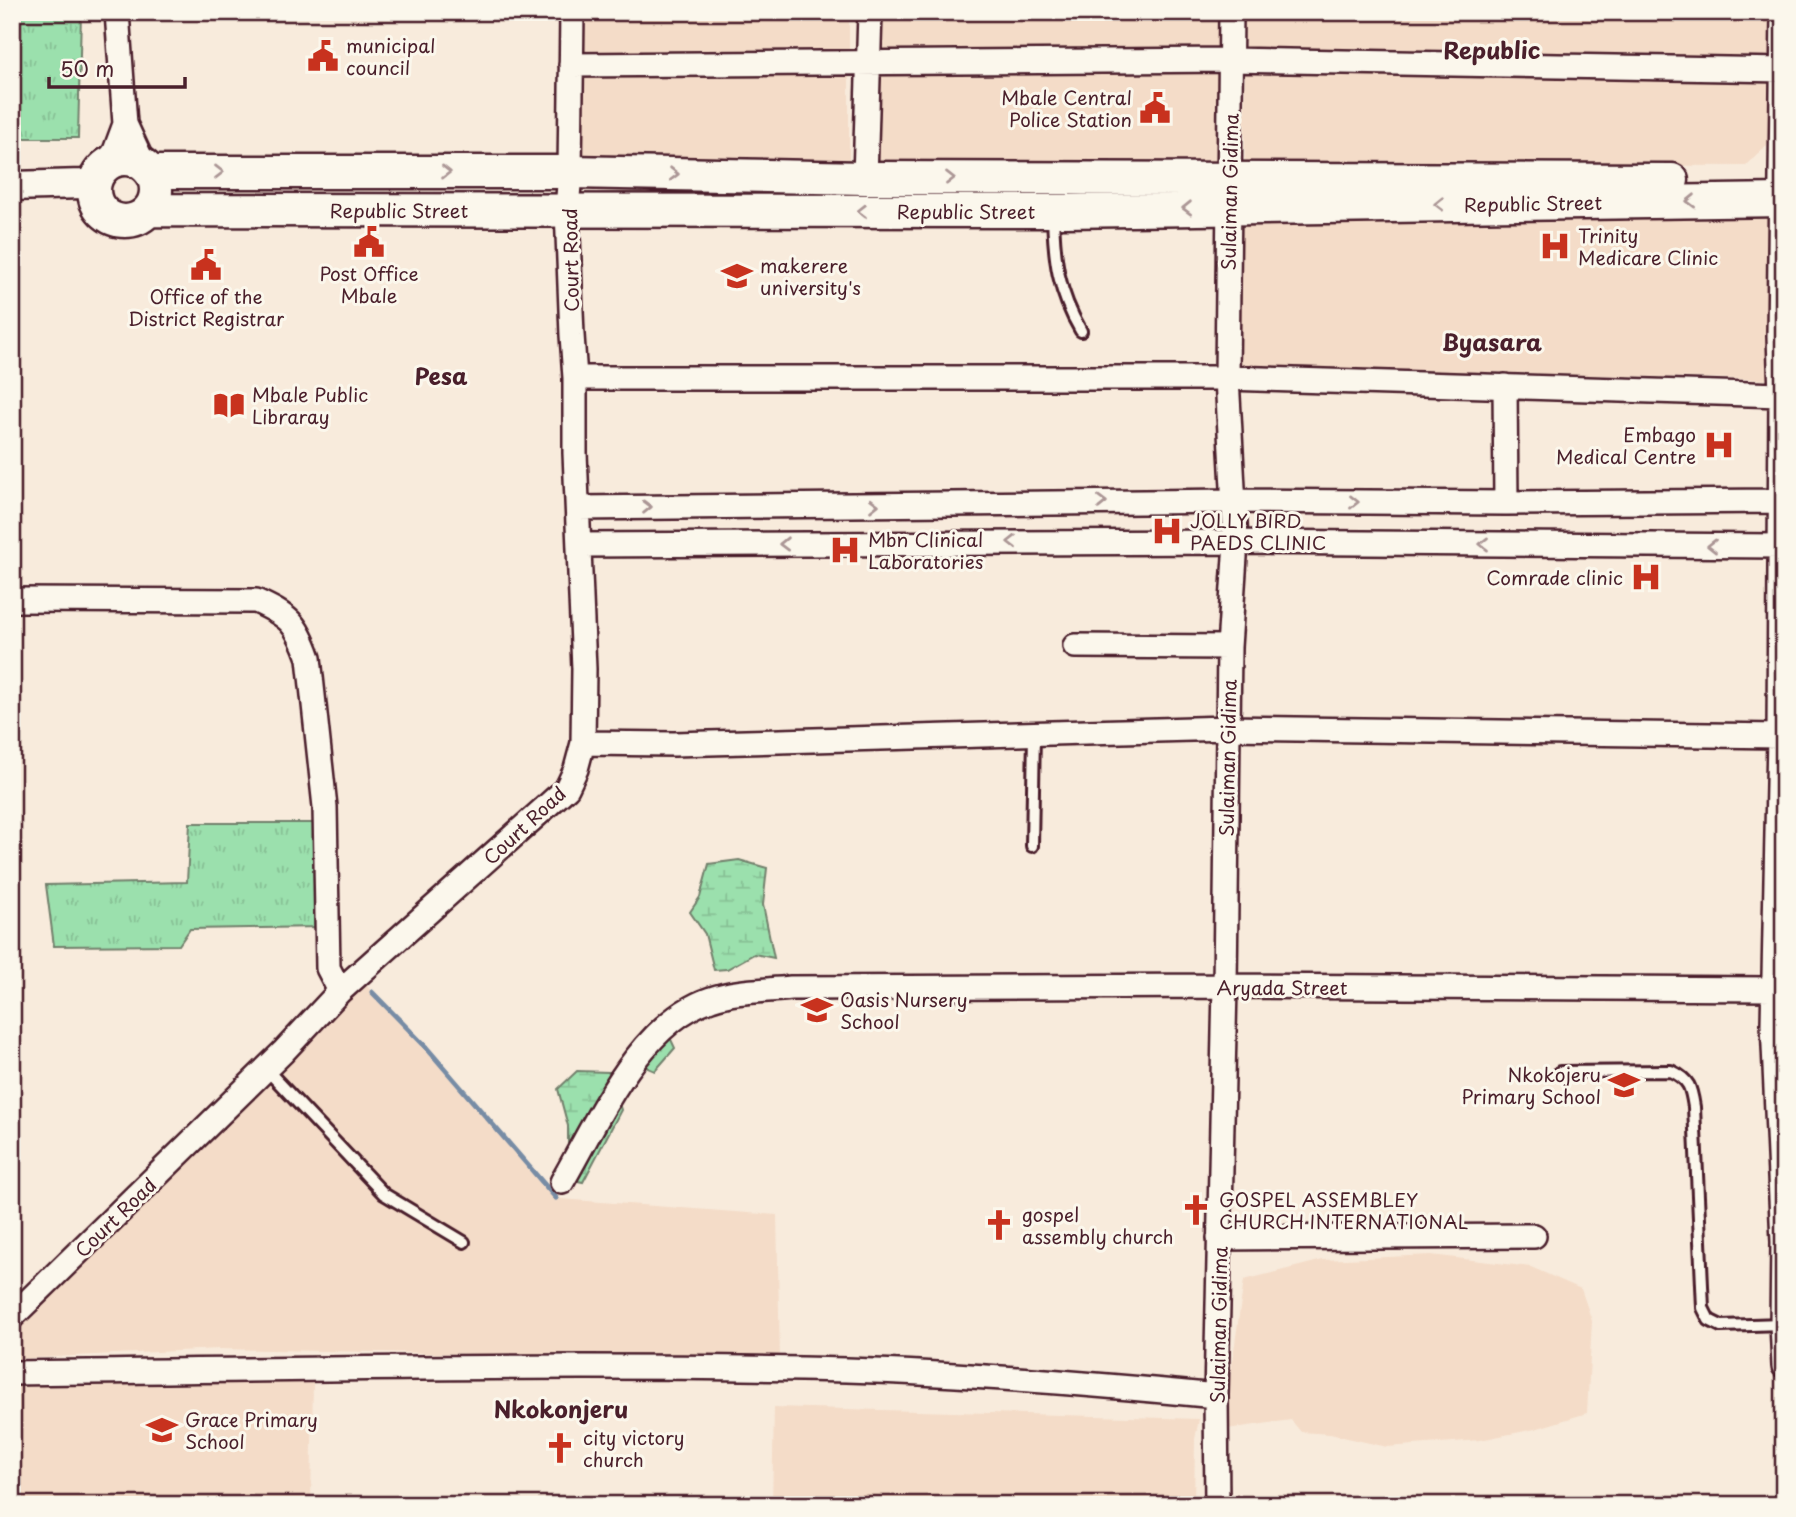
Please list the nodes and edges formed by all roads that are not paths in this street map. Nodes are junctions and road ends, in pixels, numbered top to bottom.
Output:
1 (117, 12) edge
2 (572, 12) edge
3 (870, 12) edge
4 (1231, 12) edge
5 (1783, 12) edge
6 (1231, 60) junction
7 (867, 63) junction
8 (571, 65) junction
9 (1783, 70) edge
10 (125, 124) junction
11 (147, 169) junction
12 (570, 172) junction
13 (865, 178) junction
14 (99, 182) junction
15 (12, 186) edge
16 (1783, 190) edge
17 (1229, 193) junction
18 (12, 203) edge
19 (567, 210) junction
20 (149, 211) junction
21 (1053, 211) junction
22 (1081, 331) dead end
23 (575, 378) junction
24 (1227, 378) junction
25 (1505, 386) junction
26 (1781, 395) junction
27 (1782, 472) edge
28 (1234, 501) junction
29 (1780, 501) junction
30 (1506, 503) junction
31 (578, 508) junction
32 (1236, 542) junction
33 (579, 545) junction
34 (1780, 546) junction
35 (12, 600) edge
36 (1075, 646) dead end
37 (1229, 647) junction
38 (1227, 729) junction
39 (1034, 734) junction
40 (1779, 736) junction
41 (583, 743) junction
42 (1032, 846) dead end
43 (1225, 986) junction
44 (1774, 989) junction
45 (340, 991) junction
46 (266, 1069) junction
47 (1560, 1072) dead end
48 (562, 1182) dead end
49 (1534, 1236) dead end
50 (1219, 1238) junction
51 (464, 1242) dead end
52 (1784, 1242) edge
53 (12, 1317) edge
54 (1782, 1324) junction
55 (1784, 1366) edge
56 (12, 1373) edge
57 (1216, 1396) junction
58 (1217, 1505) edge

1 - 10 street
2 - 8 street, Court Road
3 - 7 street
4 - 6 street, Sulaiman Gidima
5 - 9 street
6 - 7 street
6 - 9 street
6 - 17 street, Sulaiman Gidima
7 - 8 street
7 - 13 street
8 - 12 street, Court Road
9 - 16 street
10 - 11 street
10 - 14 street
11 -> 12 main road, Republic Street
11 - 14 main road
11 - 20 main road
12 -> 13 main road, Republic Street
12 - 19 street, Court Road
13 -> 17 main road, Republic Street
14 - 15 street
14 - 18 street
14 - 20 main road
16 - 17 main road, Republic Street
16 - 26 street
17 -> 21 main road, Republic Street
17 - 24 street, Sulaiman Gidima
19 - 20 main road, Republic Street
21 -> 19 main road, Republic Street
19 - 23 street, Court Road
21 - 22 lane
23 - 24 street
23 - 31 street, Court Road
24 - 25 street
24 - 28 street, Sulaiman Gidima
25 - 26 street
25 - 30 street
26 - 27 street
27 - 29 street
28 -> 30 street
31 -> 28 street
28 - 32 street, Sulaiman Gidima
29 - 30 street
29 - 34 street
31 - 33 street, Court Road
32 -> 33 street
34 -> 32 street
32 - 37 street, Sulaiman Gidima
33 - 41 street, Court Road
34 - 40 street
35 - 45 street
36 - 37 street
37 - 38 street, Sulaiman Gidima
38 - 39 street
38 - 40 street
38 - 43 street, Sulaiman Gidima
39 - 41 street
39 - 42 lane
40 - 44 street
41 - 45 street, Court Road
43 - 44 street, Aryada Street
43 - 48 street, Aryada Street
43 - 50 street, Sulaiman Gidima
44 - 52 street
45 - 46 street, Court Road
46 - 51 lane
46 - 53 street, Court Road
47 - 54 lane
49 - 50 street
50 - 57 street, Sulaiman Gidima
52 - 54 street
54 - 55 street
56 - 57 street
57 - 58 street, Sulaiman Gidima

